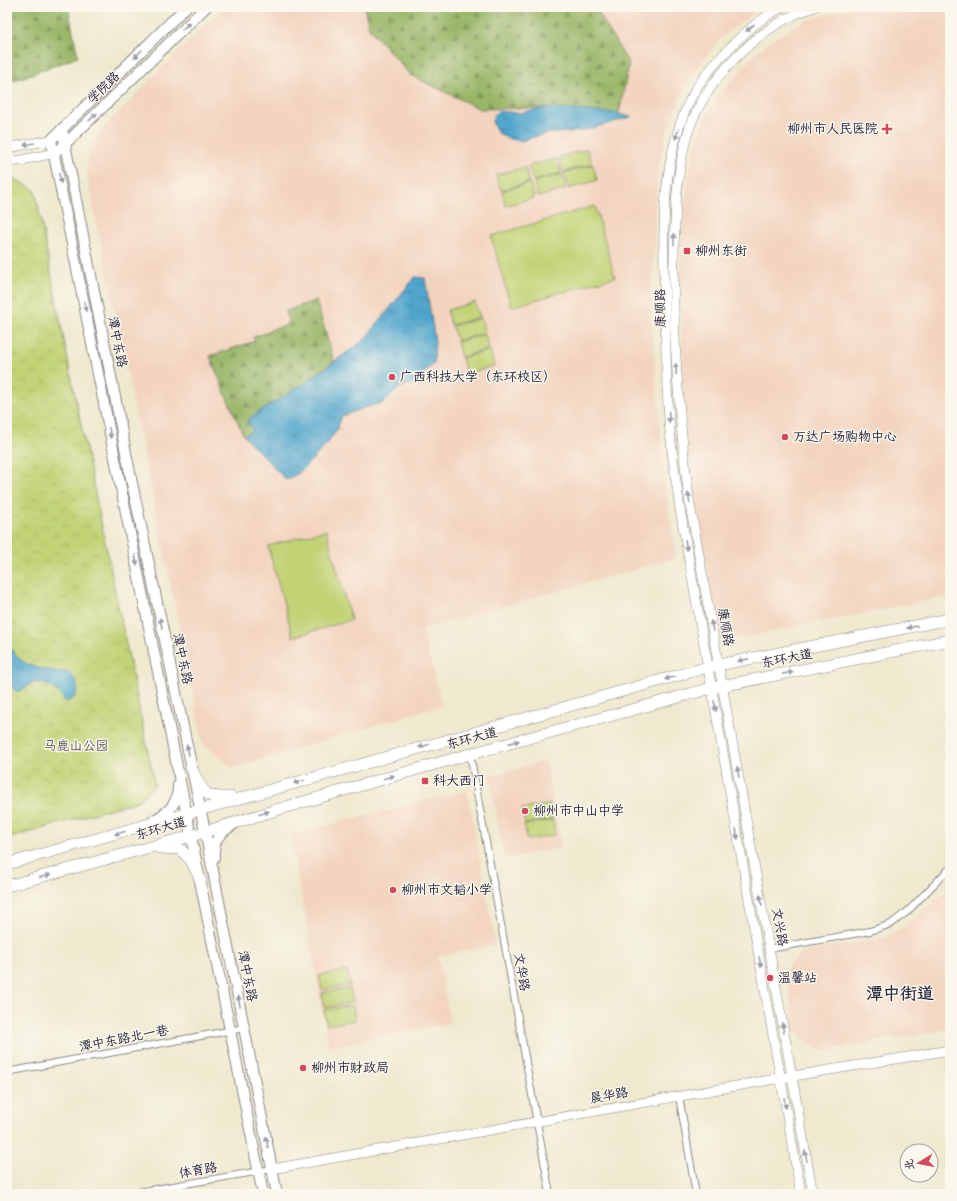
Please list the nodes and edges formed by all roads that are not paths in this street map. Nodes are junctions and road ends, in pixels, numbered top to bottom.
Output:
1 (186, 7) edge
2 (206, 7) edge
3 (782, 7) edge
4 (814, 7) edge
5 (62, 129) junction
6 (51, 140) junction
7 (65, 144) junction
8 (7, 148) edge
9 (55, 153) junction
10 (7, 163) edge
11 (950, 619) edge
12 (950, 640) edge
13 (713, 666) junction
14 (717, 687) junction
15 (470, 754) junction
16 (192, 767) junction
17 (178, 769) junction
18 (250, 796) junction
19 (200, 810) junction
20 (187, 814) junction
21 (243, 820) junction
22 (142, 827) junction
23 (205, 831) junction
24 (191, 836) junction
25 (143, 849) junction
26 (7, 864) edge
27 (950, 868) edge
28 (214, 876) junction
29 (201, 881) junction
30 (7, 886) edge
31 (769, 949) junction
32 (244, 1028) junction
33 (230, 1030) junction
34 (950, 1050) edge
35 (7, 1072) edge
36 (792, 1076) junction
37 (781, 1078) junction
38 (679, 1096) junction
39 (537, 1122) junction
40 (272, 1169) junction
41 (259, 1171) junction
42 (127, 1194) edge
43 (263, 1194) edge
44 (277, 1194) edge
45 (550, 1194) edge
46 (696, 1194) edge
47 (801, 1194) edge
48 (813, 1194) edge

1 -> 5 main road, 学院路
7 -> 2 main road, 学院路
3 -> 13 main road, 康顺路
13 -> 4 main road, 康顺路
5 - 6 main road, 学院路
5 - 7 main road, 潭中东路
6 -> 8 main road
6 - 9 main road, 潭中东路
7 - 9 main road, 学院路
16 -> 7 main road, 潭中东路
9 - 10 main road
9 -> 17 main road, 潭中东路
11 -> 13 highway, 东环大道
14 -> 12 highway, 东环大道
13 - 14 main road, 文兴路
13 -> 18 highway, 东环大道
15 -> 14 highway, 东环大道
31 -> 14 main road, 文兴路
14 -> 37 main road, 文兴路
21 -> 15 highway, 东环大道
15 - 39 street, 文华路
16 - 18 highway
16 - 19 main road, 潭中东路
17 - 20 main road, 潭中东路
17 - 22 main road
18 - 19 highway, 东环大道
19 - 20 highway, 东环大道
19 - 23 main road, 潭中东路
20 - 22 highway, 东环大道
20 - 24 main road, 潭中东路
21 - 23 highway, 东环大道
21 - 28 main road
22 -> 26 highway, 东环大道
23 - 24 highway, 东环大道
23 - 28 main road, 潭中东路
24 - 25 highway, 东环大道
24 - 29 main road, 潭中东路
25 - 29 highway
30 -> 25 highway, 东环大道
27 - 31 street
32 -> 28 main road, 潭中东路
29 - 33 main road, 潭中东路
36 -> 31 main road, 文兴路
32 - 33 street, 潭中东路北一巷
40 -> 32 main road, 潭中东路
33 - 35 street, 潭中东路北一巷
33 - 41 main road, 潭中东路
34 - 36 main road, 晨华路
36 - 37 main road, 晨华路
48 -> 36 main road, 文兴路
37 - 38 main road, 晨华路
37 -> 47 main road, 文兴路
38 - 39 main road, 晨华路
38 - 46 street
39 - 40 main road, 晨华路
39 - 45 street, 文华路
40 - 41 street, 体育路
40 - 44 main road, 潭中东路
41 - 42 street, 体育路
41 - 43 main road, 潭中东路

